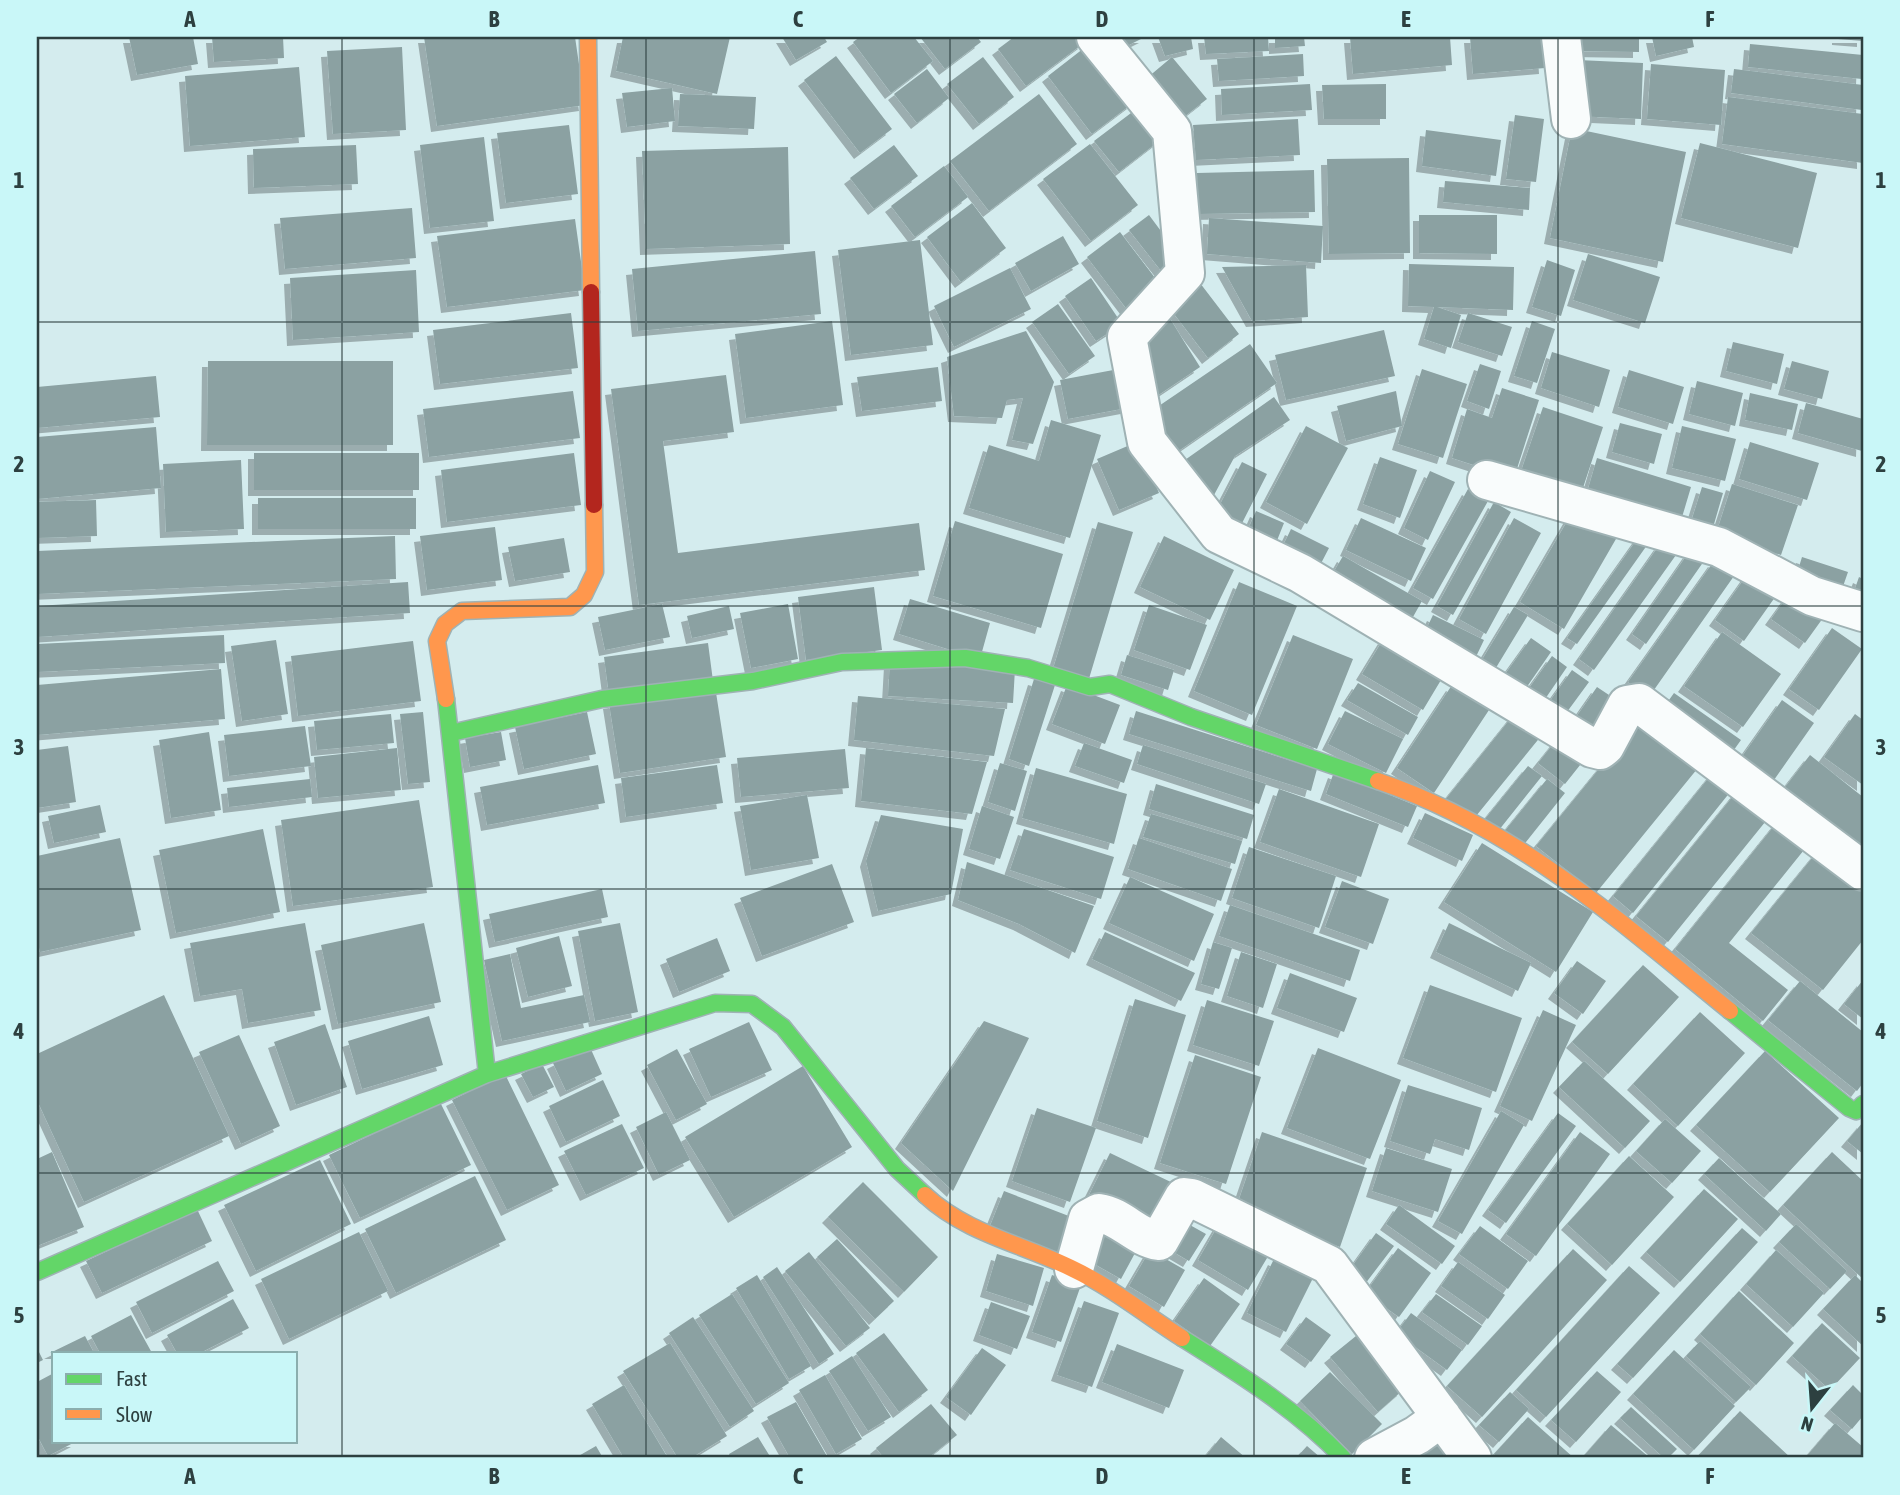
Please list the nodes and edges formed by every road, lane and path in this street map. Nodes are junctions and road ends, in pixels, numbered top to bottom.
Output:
1 (588, 37) edge
2 (1097, 37) edge
3 (1562, 37) edge
4 (1571, 120) dead end
5 (1487, 480) dead end
6 (1863, 612) edge
7 (451, 733) junction
8 (1863, 871) edge
9 (487, 1074) junction
10 (1863, 1104) edge
11 (1074, 1269) junction
12 (37, 1272) edge
13 (1442, 1417) junction
14 (1343, 1458) edge
15 (1374, 1458) edge
16 (1472, 1458) edge

1 - 7 street
2 - 8 street
3 - 4 street
5 - 6 street
7 - 9 street
7 - 10 street
9 - 11 street
9 - 12 street
11 - 13 street
11 - 14 street
13 - 15 street
13 - 16 street

